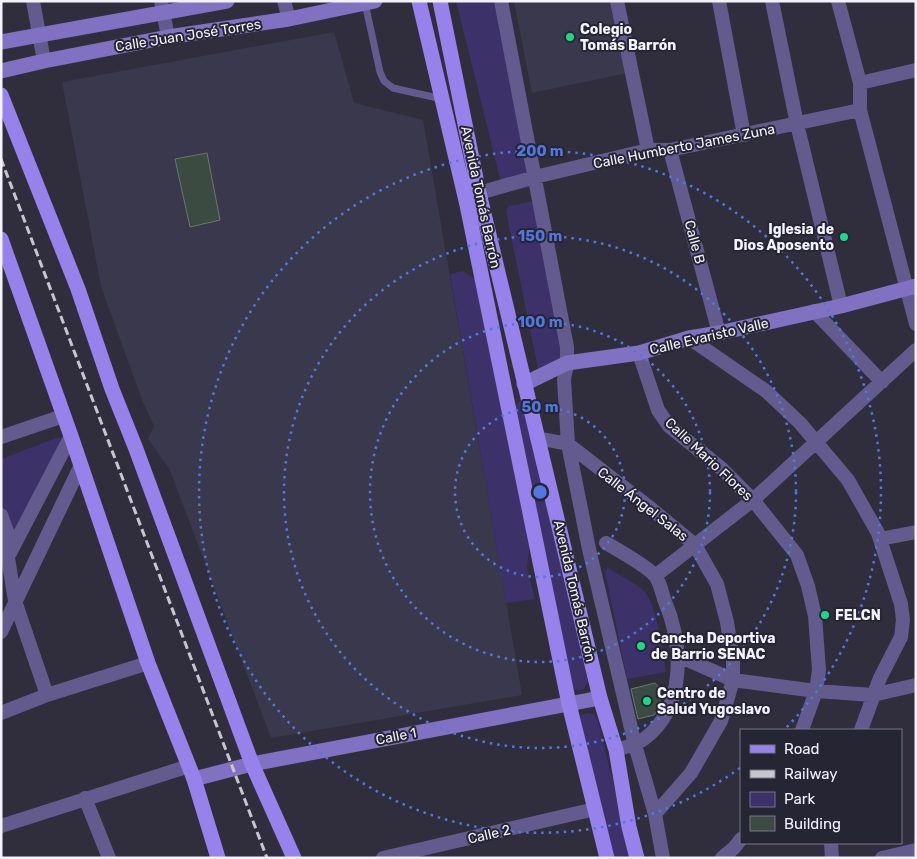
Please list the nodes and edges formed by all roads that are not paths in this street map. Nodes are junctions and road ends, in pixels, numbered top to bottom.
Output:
1 (33, 1) edge
2 (228, 1) edge
3 (284, 1) edge
4 (419, 1) edge
5 (440, 1) edge
6 (500, 1) edge
7 (617, 1) edge
8 (719, 1) edge
9 (772, 1) edge
10 (838, 1) edge
11 (370, 2) edge
12 (162, 7) edge
13 (288, 19) junction
14 (39, 35) junction
15 (168, 37) junction
16 (1, 42) edge
17 (44, 60) junction
18 (1, 70) edge
19 (916, 70) edge
20 (860, 83) junction
21 (1, 95) edge
22 (442, 99) junction
23 (860, 110) junction
24 (797, 124) junction
25 (744, 135) junction
26 (648, 150) junction
27 (670, 150) junction
28 (536, 177) junction
29 (479, 192) junction
30 (1, 239) edge
31 (4, 258) edge
32 (911, 288) edge
33 (841, 306) junction
34 (814, 312) junction
35 (916, 324) edge
36 (719, 333) junction
37 (689, 338) junction
38 (916, 350) edge
39 (639, 353) junction
40 (567, 363) junction
41 (882, 382) junction
42 (524, 384) junction
43 (505, 389) junction
44 (63, 416) junction
45 (71, 436) junction
46 (1, 437) edge
47 (537, 438) junction
48 (816, 442) junction
49 (568, 444) junction
50 (81, 465) junction
51 (754, 500) junction
52 (1, 515) edge
53 (916, 532) edge
54 (880, 539) junction
55 (606, 543) dead end
56 (695, 545) junction
57 (8, 558) junction
58 (1, 572) edge
59 (655, 576) junction
60 (15, 601) junction
61 (1, 632) edge
62 (679, 656) junction
63 (148, 663) junction
64 (733, 680) junction
65 (916, 685) edge
66 (816, 691) junction
67 (47, 695) junction
68 (874, 695) junction
69 (600, 698) junction
70 (569, 704) junction
71 (1, 713) edge
72 (802, 729) edge
73 (861, 729) edge
74 (635, 744) junction
75 (616, 750) junction
76 (252, 764) junction
77 (191, 772) junction
78 (85, 798) junction
79 (595, 810) junction
80 (654, 814) junction
81 (1, 826) edge
82 (740, 840) edge
83 (831, 844) edge
84 (916, 850) edge
85 (109, 858) edge
86 (218, 858) edge
87 (294, 858) edge
88 (383, 858) edge
89 (607, 858) edge
90 (637, 858) edge
91 (663, 858) edge
92 (722, 858) edge
93 (832, 858) edge
94 (882, 858) edge

1 - 14 street
2 - 12 main road, Calle Juan José Torres
3 - 13 street
4 - 22 main road, Avenida Tomás Barrón
5 - 29 main road, Avenida Tomás Barrón
6 - 28 street
7 - 26 street
8 - 25 street
9 - 24 street
10 - 20 street
11 - 13 main road, Calle Juan José Torres
11 - 22 lane
12 - 14 main road, Calle Juan José Torres
12 - 15 street
13 - 15 main road, Calle Juan José Torres
14 - 16 main road, Calle Juan José Torres
14 - 17 street
15 - 17 main road, Calle Juan José Torres
17 - 18 main road, Calle Juan José Torres
19 - 20 street
20 - 23 street
21 - 76 main road
22 - 43 main road, Avenida Tomás Barrón
23 - 24 street, Calle Humberto James Zuna
23 - 32 street
24 - 25 street, Calle Humberto James Zuna
24 - 33 street
25 - 27 street, Calle Humberto James Zuna
26 - 27 street, Calle Humberto James Zuna
26 - 28 street, Calle Humberto James Zuna
27 - 36 street, Calle B
28 - 29 street, Calle Humberto James Zuna
28 - 40 street
29 - 42 main road, Avenida Tomás Barrón
30 - 31 main road
31 - 44 main road
32 - 33 main road, Calle Evaristo Valle
32 - 35 street
33 - 34 main road, Calle Evaristo Valle
34 - 36 main road, Calle Evaristo Valle
34 - 41 street
36 - 37 main road, Calle Evaristo Valle
37 - 39 main road, Calle Evaristo Valle
37 - 48 street
38 - 41 street
39 - 40 main road, Calle Evaristo Valle
39 - 51 street, Calle Mario Flores
40 - 42 main road, Calle Evaristo Valle
40 - 49 street
41 - 48 street
42 - 43 street, Calle Evaristo Valle
42 - 47 main road, Avenida Tomás Barrón
43 - 70 main road, Avenida Tomás Barrón
44 - 45 main road
44 - 46 street
45 - 50 main road
45 - 57 street
47 - 49 street, Calle Ángel Salas
47 - 69 main road, Avenida Tomás Barrón
48 - 51 street
48 - 54 street
49 - 56 street, Calle Ángel Salas
49 - 74 street
50 - 60 street
50 - 63 main road
51 - 56 street
51 - 66 street, Calle Mario Flores
52 - 57 street
53 - 54 street
54 - 68 street
55 - 59 street
56 - 59 street
56 - 64 street, Calle Ángel Salas
57 - 58 street
57 - 60 street
59 - 62 street
60 - 61 street
60 - 67 street
62 - 64 street
62 - 74 street
63 - 67 street
63 - 77 main road
64 - 66 street
64 - 80 street, Calle Ángel Salas
65 - 68 street
66 - 68 street
66 - 72 street, Calle Mario Flores
67 - 71 street
68 - 73 street
69 - 70 main road, Calle 1
69 - 75 main road, Avenida Tomás Barrón
70 - 76 main road, Calle 1
70 - 79 main road, Avenida Tomás Barrón
74 - 75 street
74 - 80 street
75 - 90 main road, Avenida Tomás Barrón
76 - 77 main road, Calle 1
76 - 87 main road
77 - 78 street
77 - 86 main road
78 - 81 street
78 - 85 street
79 - 88 street, Calle 2
79 - 89 main road, Avenida Tomás Barrón
80 - 91 street
82 - 92 street
83 - 93 street
84 - 94 street

